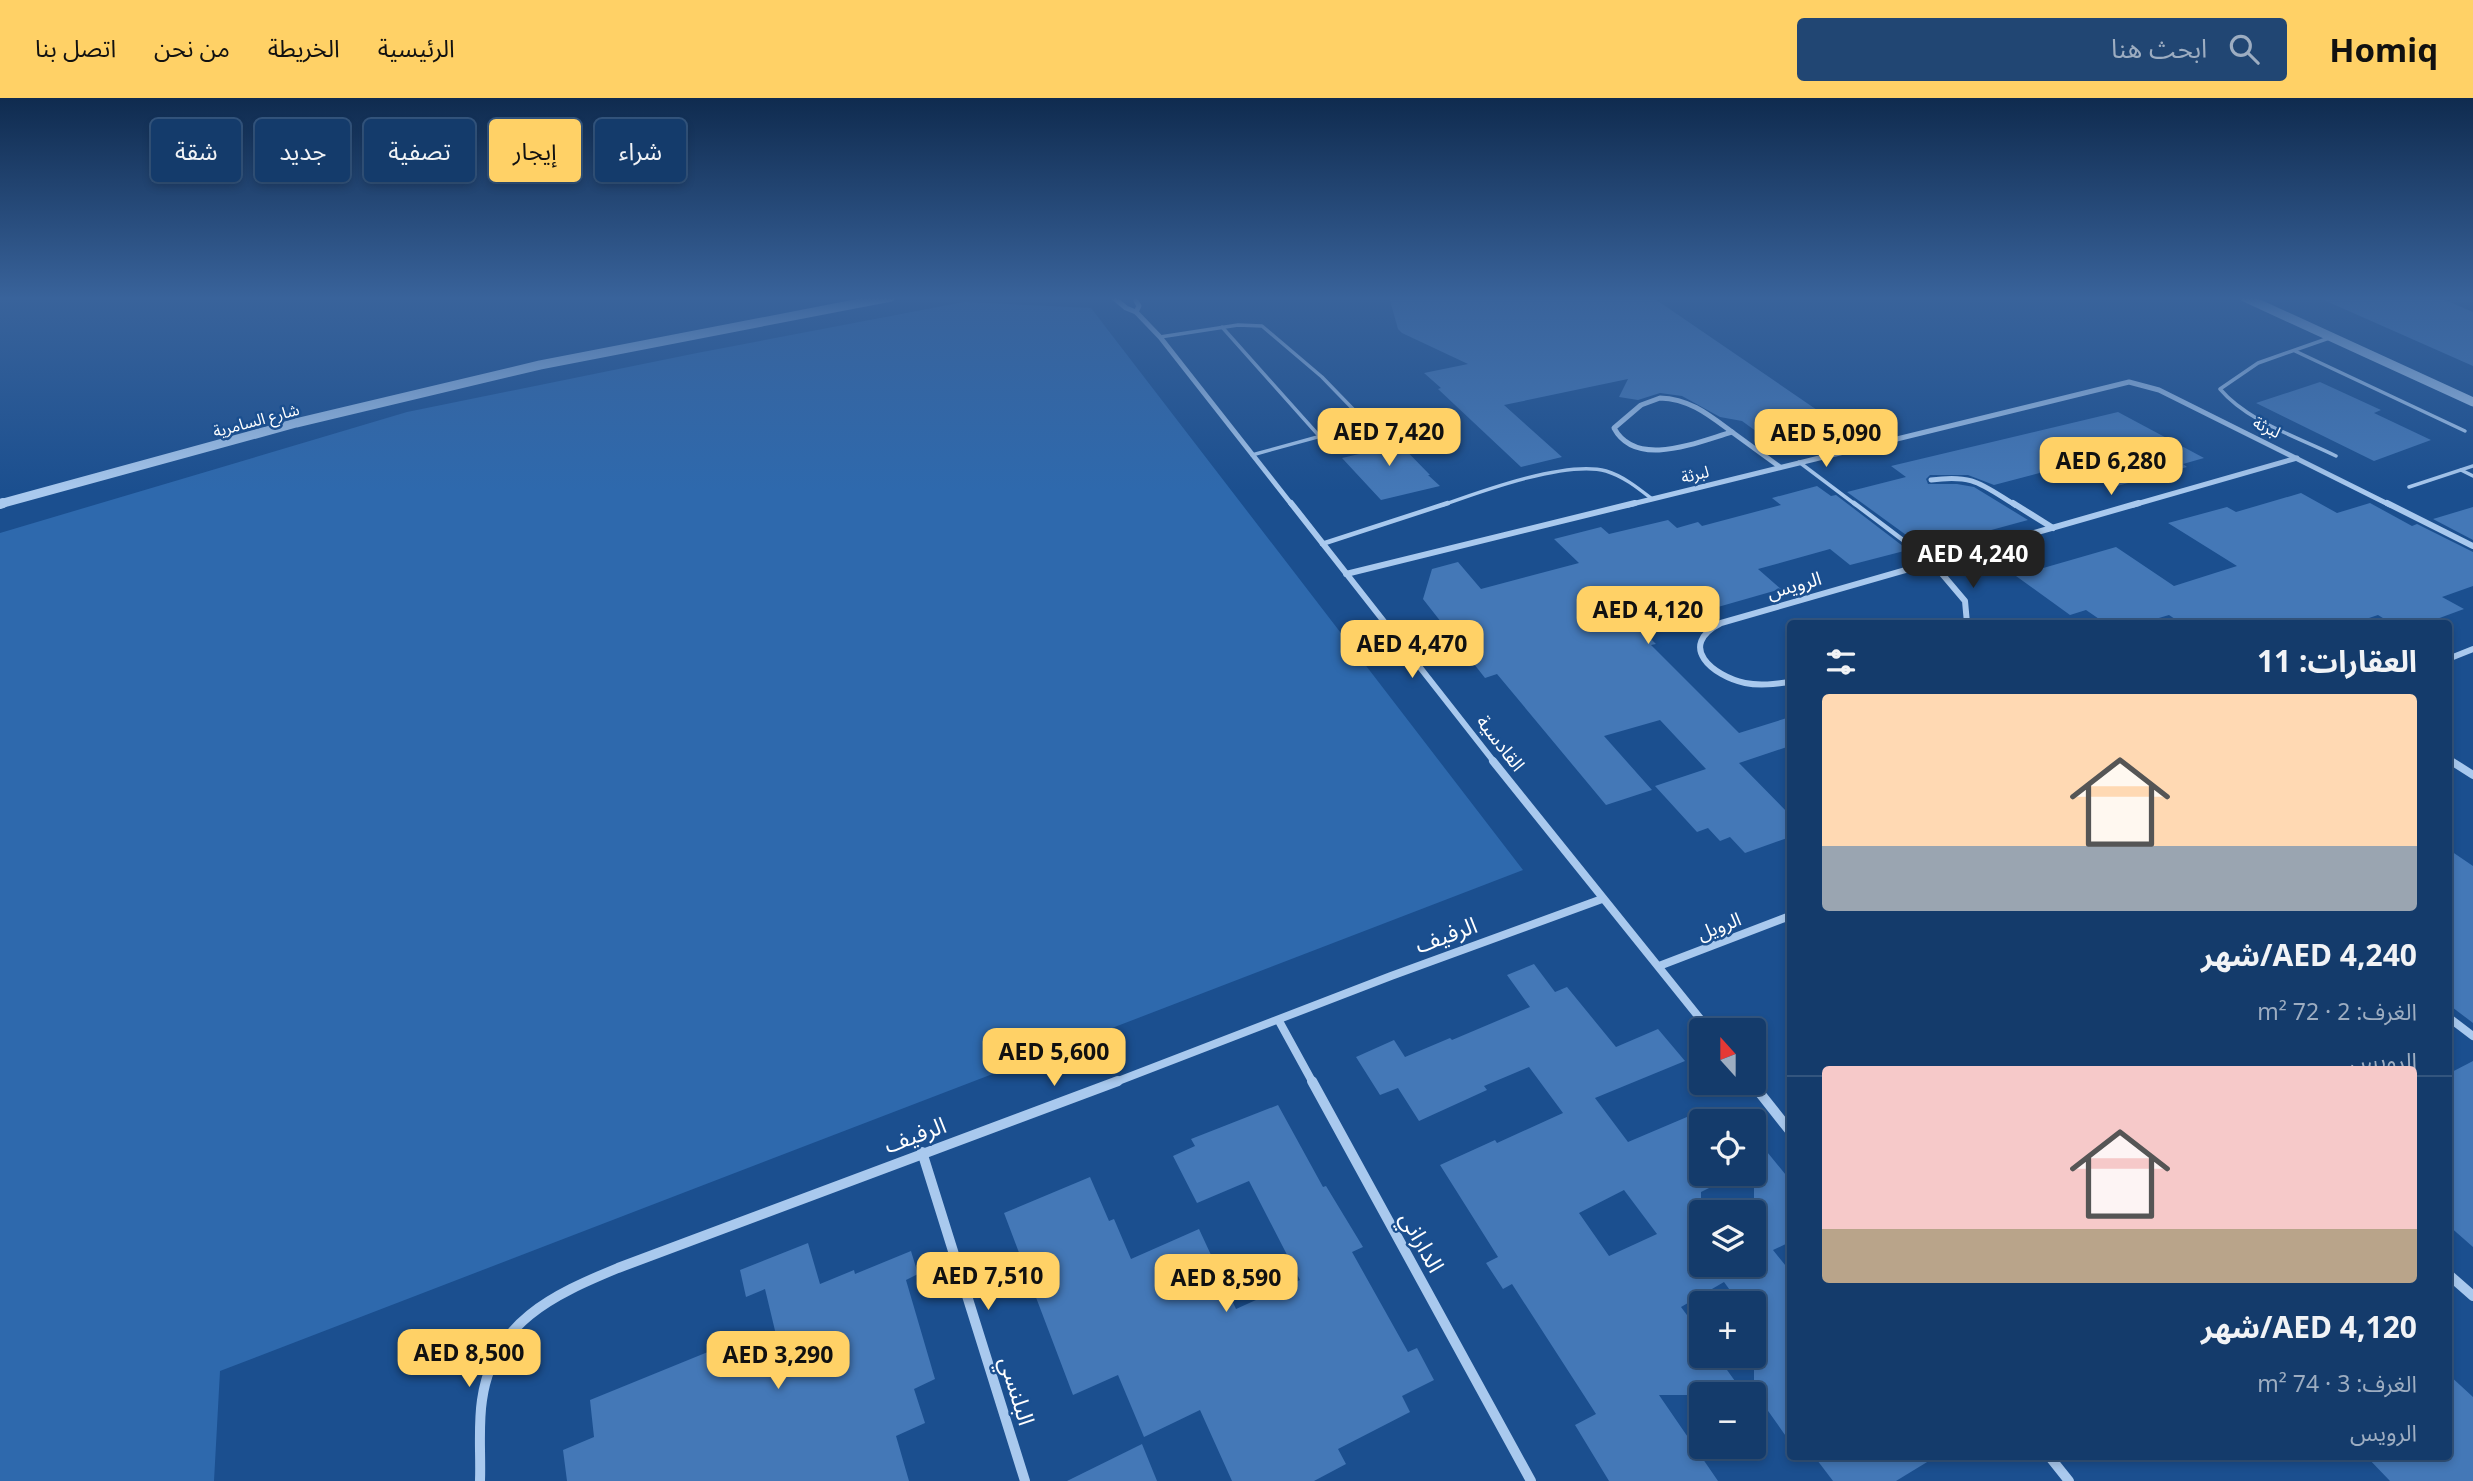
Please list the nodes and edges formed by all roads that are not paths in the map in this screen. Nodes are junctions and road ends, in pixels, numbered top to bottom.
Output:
1 (558, 362) edge
2 (1179, 362) edge
3 (1253, 362) edge
4 (1304, 362) edge
5 (2269, 362) edge
6 (2317, 362) edge
7 (2385, 362) edge
8 (2473, 402) edge
9 (2465, 431) dead end
10 (1732, 432) junction
11 (1321, 438) junction
12 (1252, 455) junction
13 (2336, 456) dead end
14 (2298, 458) junction
15 (1799, 462) junction
16 (2473, 466) edge
17 (1780, 467) junction
18 (2461, 470) junction
19 (2473, 476) edge
20 (1931, 480) dead end
21 (2409, 487) dead end
22 (1652, 499) junction
23 (0, 504) edge
24 (2053, 528) junction
25 (1322, 544) junction
26 (2473, 546) edge
27 (1932, 562) junction
28 (1346, 574) junction
29 (1967, 620) edge
30 (2473, 649) edge
31 (2452, 657) edge
32 (1787, 682) edge
33 (2452, 762) edge
34 (2473, 775) edge
35 (1602, 899) junction
36 (1787, 916) edge
37 (1659, 966) junction
38 (1700, 1018) edge
39 (2452, 1020) edge
40 (1279, 1021) junction
41 (2473, 1036) edge
42 (1762, 1096) edge
43 (1787, 1127) edge
44 (922, 1152) junction
45 (2452, 1278) edge
46 (2473, 1296) edge
47 (2052, 1460) edge
48 (480, 1481) edge
49 (1025, 1481) edge
50 (1531, 1481) edge
51 (2069, 1481) edge

1 - 23 street, شارع السامرية
2 - 12 street, القادسية
3 - 11 lane
4 - 11 lane
5 - 13 lane
6 - 9 lane
7 - 8 street
10 - 10 street
10 - 17 street
11 - 12 lane
12 - 25 street, القادسية
14 - 15 street, لبرثة
14 - 24 street, الرويس
14 - 26 street, لبرثة
15 - 17 street, لبرثة
15 - 27 lane
16 - 18 lane
17 - 22 street, لبرثة
18 - 19 lane
18 - 21 lane
20 - 24 street
22 - 25 lane
22 - 28 street, لبرثة
24 - 27 street, الرويس
25 - 28 street, القادسية
27 - 29 street
27 - 32 street, الرويس
28 - 35 street, القادسية
30 - 31 street
33 - 34 street
35 - 37 street, القادسية
35 - 40 street, الرفيف
36 - 37 street, الرويل
37 - 38 street, القادسية
39 - 41 street
40 - 44 street, الرفيف
40 - 50 street, الداراني
42 - 43 street
44 - 48 street, الرفيف
44 - 49 street, البلنسي
45 - 46 street
47 - 51 street

